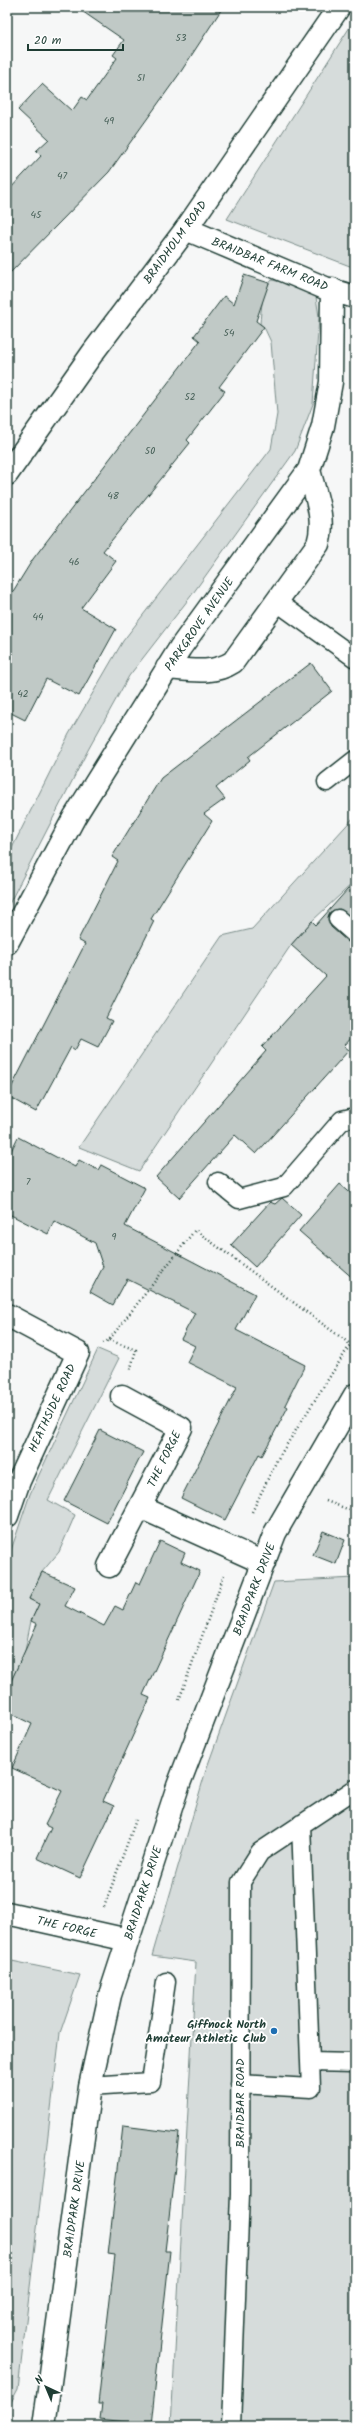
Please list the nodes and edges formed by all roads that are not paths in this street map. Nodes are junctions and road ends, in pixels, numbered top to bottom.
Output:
1 (339, 7) edge
2 (186, 229) junction
3 (332, 289) junction
4 (355, 297) edge
5 (309, 470) junction
6 (7, 474) edge
7 (277, 602) junction
8 (355, 658) edge
9 (167, 668) junction
10 (355, 760) edge
11 (327, 782) dead end
12 (338, 919) dead end
13 (355, 934) edge
14 (7, 943) edge
15 (355, 1118) edge
16 (218, 1182) dead end
17 (7, 1315) edge
18 (122, 1396) road end
19 (355, 1396) edge
20 (140, 1507) junction
21 (7, 1516) edge
22 (264, 1563) junction
23 (109, 1566) dead end
24 (355, 1789) edge
25 (301, 1824) junction
26 (7, 1913) edge
27 (128, 1940) junction
28 (166, 1982) dead end
29 (310, 2062) junction
30 (355, 2063) edge
31 (240, 2084) junction
32 (90, 2086) junction
33 (44, 2426) edge
34 (231, 2426) edge

1 - 2 street, BRAIDHOLM ROAD
2 - 3 street, BRAIDBAR FARM ROAD
2 - 6 street, BRAIDHOLM ROAD
3 - 4 street, BRAIDBAR FARM ROAD
3 - 5 street, PARKGROVE AVENUE
5 - 7 street
5 - 9 street, PARKGROVE AVENUE
7 - 8 lane
7 - 9 street
9 - 14 street, PARKGROVE AVENUE
10 - 11 lane
12 - 13 lane
15 - 16 lane
17 - 21 street, HEATHSIDE ROAD
18 - 20 street, THE FORGE
19 - 22 street, BRAIDPARK DRIVE
20 - 22 street
20 - 23 street, THE FORGE
22 - 27 street, BRAIDPARK DRIVE
24 - 25 lane, BRAIDBAR ROAD
25 - 29 lane
25 - 31 lane, BRAIDBAR ROAD
26 - 27 street, THE FORGE
27 - 32 street, BRAIDPARK DRIVE
28 - 32 lane
29 - 30 lane
29 - 31 lane
31 - 34 lane, BRAIDBAR ROAD
32 - 33 street, BRAIDPARK DRIVE

